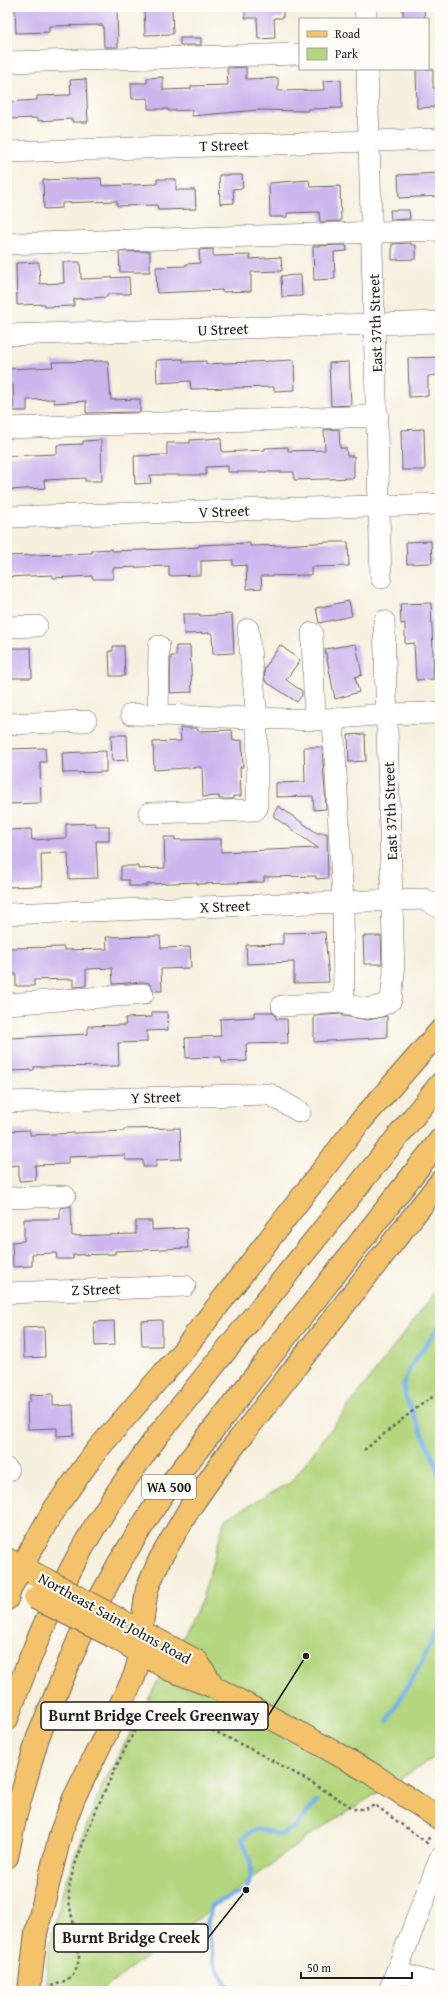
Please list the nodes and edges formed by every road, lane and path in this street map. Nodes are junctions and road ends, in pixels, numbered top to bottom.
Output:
1 (365, 7) edge
2 (366, 18) edge
3 (299, 54) edge
4 (7, 62) edge
5 (367, 70) edge
6 (440, 139) edge
7 (369, 141) junction
8 (7, 152) edge
9 (440, 230) edge
10 (372, 232) junction
11 (7, 244) edge
12 (440, 322) edge
13 (375, 324) junction
14 (7, 335) edge
15 (378, 416) junction
16 (7, 428) edge
17 (440, 504) edge
18 (378, 506) junction
19 (7, 517) edge
20 (381, 578) dead end
21 (384, 621) dead end
22 (37, 626) dead end
23 (7, 627) edge
24 (248, 629) dead end
25 (312, 633) dead end
26 (158, 646) dead end
27 (440, 713) edge
28 (131, 714) dead end
29 (158, 714) junction
30 (387, 714) junction
31 (257, 718) junction
32 (324, 719) junction
33 (86, 721) dead end
34 (7, 724) edge
35 (149, 813) dead end
36 (392, 900) junction
37 (343, 902) junction
38 (440, 908) edge
39 (7, 914) edge
40 (142, 994) dead end
41 (344, 1002) junction
42 (7, 1004) edge
43 (282, 1006) dead end
44 (440, 1031) edge
45 (440, 1084) edge
46 (7, 1102) edge
47 (300, 1112) dead end
48 (440, 1140) edge
49 (440, 1182) edge
50 (65, 1196) dead end
51 (7, 1198) edge
52 (185, 1286) dead end
53 (7, 1293) edge
54 (440, 1392) edge
55 (364, 1450) dead end
56 (14, 1563) edge
57 (40, 1588) junction
58 (8, 1590) edge
59 (115, 1627) junction
60 (141, 1631) junction
61 (141, 1653) junction
62 (214, 1687) junction
63 (7, 1719) edge
64 (440, 1819) edge
65 (433, 1850) edge
66 (7, 1857) edge
67 (392, 1982) edge
68 (440, 1984) edge
69 (51, 1986) dead end
70 (29, 1991) edge

1 - 2 street
3 - 4 street
5 - 7 street, East 37th Street
6 - 7 street, T Street
7 - 8 street, T Street
7 - 10 street, East 37th Street
9 - 10 street
10 - 11 street
10 - 13 street, East 37th Street
12 - 13 street, U Street
13 - 14 street, U Street
13 - 15 street, East 37th Street
15 - 16 street
15 - 18 street, East 37th Street
17 - 18 street, V Street
18 - 19 street, V Street
18 - 20 street, East 37th Street
21 - 30 street, East 37th Street
22 - 23 street
24 - 31 street
25 - 32 street
26 - 29 street
27 - 30 street
28 - 29 street
29 - 31 street
30 - 32 street
30 - 36 street, East 37th Street
31 - 32 street
31 - 35 street
32 - 37 street
33 - 34 street
36 - 37 street, X Street
36 - 38 street, X Street
36 - 41 street, East 37th Street
37 - 39 street, X Street
37 - 41 street
40 - 42 street
41 - 43 street
44 - 56 main road
45 - 63 main road, WA 500
46 - 47 street, Y Street
48 - 66 main road, WA 500
49 - 60 main road
50 - 51 street
52 - 53 street, Z Street
54 - 55 path
56 - 57 main road, Northeast Saint Johns Road
56 - 58 main road
57 - 58 main road, Northeast Saint Johns Road
57 - 59 main road, Northeast Saint Johns Road, bridge
59 - 60 main road, Northeast Saint Johns Road
59 - 61 main road, Northeast Saint Johns Road
60 - 61 main road
60 - 62 main road, Northeast Saint Johns Road
61 - 62 main road, Northeast Saint Johns Road
61 - 70 main road, bridge
62 - 64 main road, Northeast Saint Johns Road
65 - 67 street
65 - 69 path
67 - 68 street

